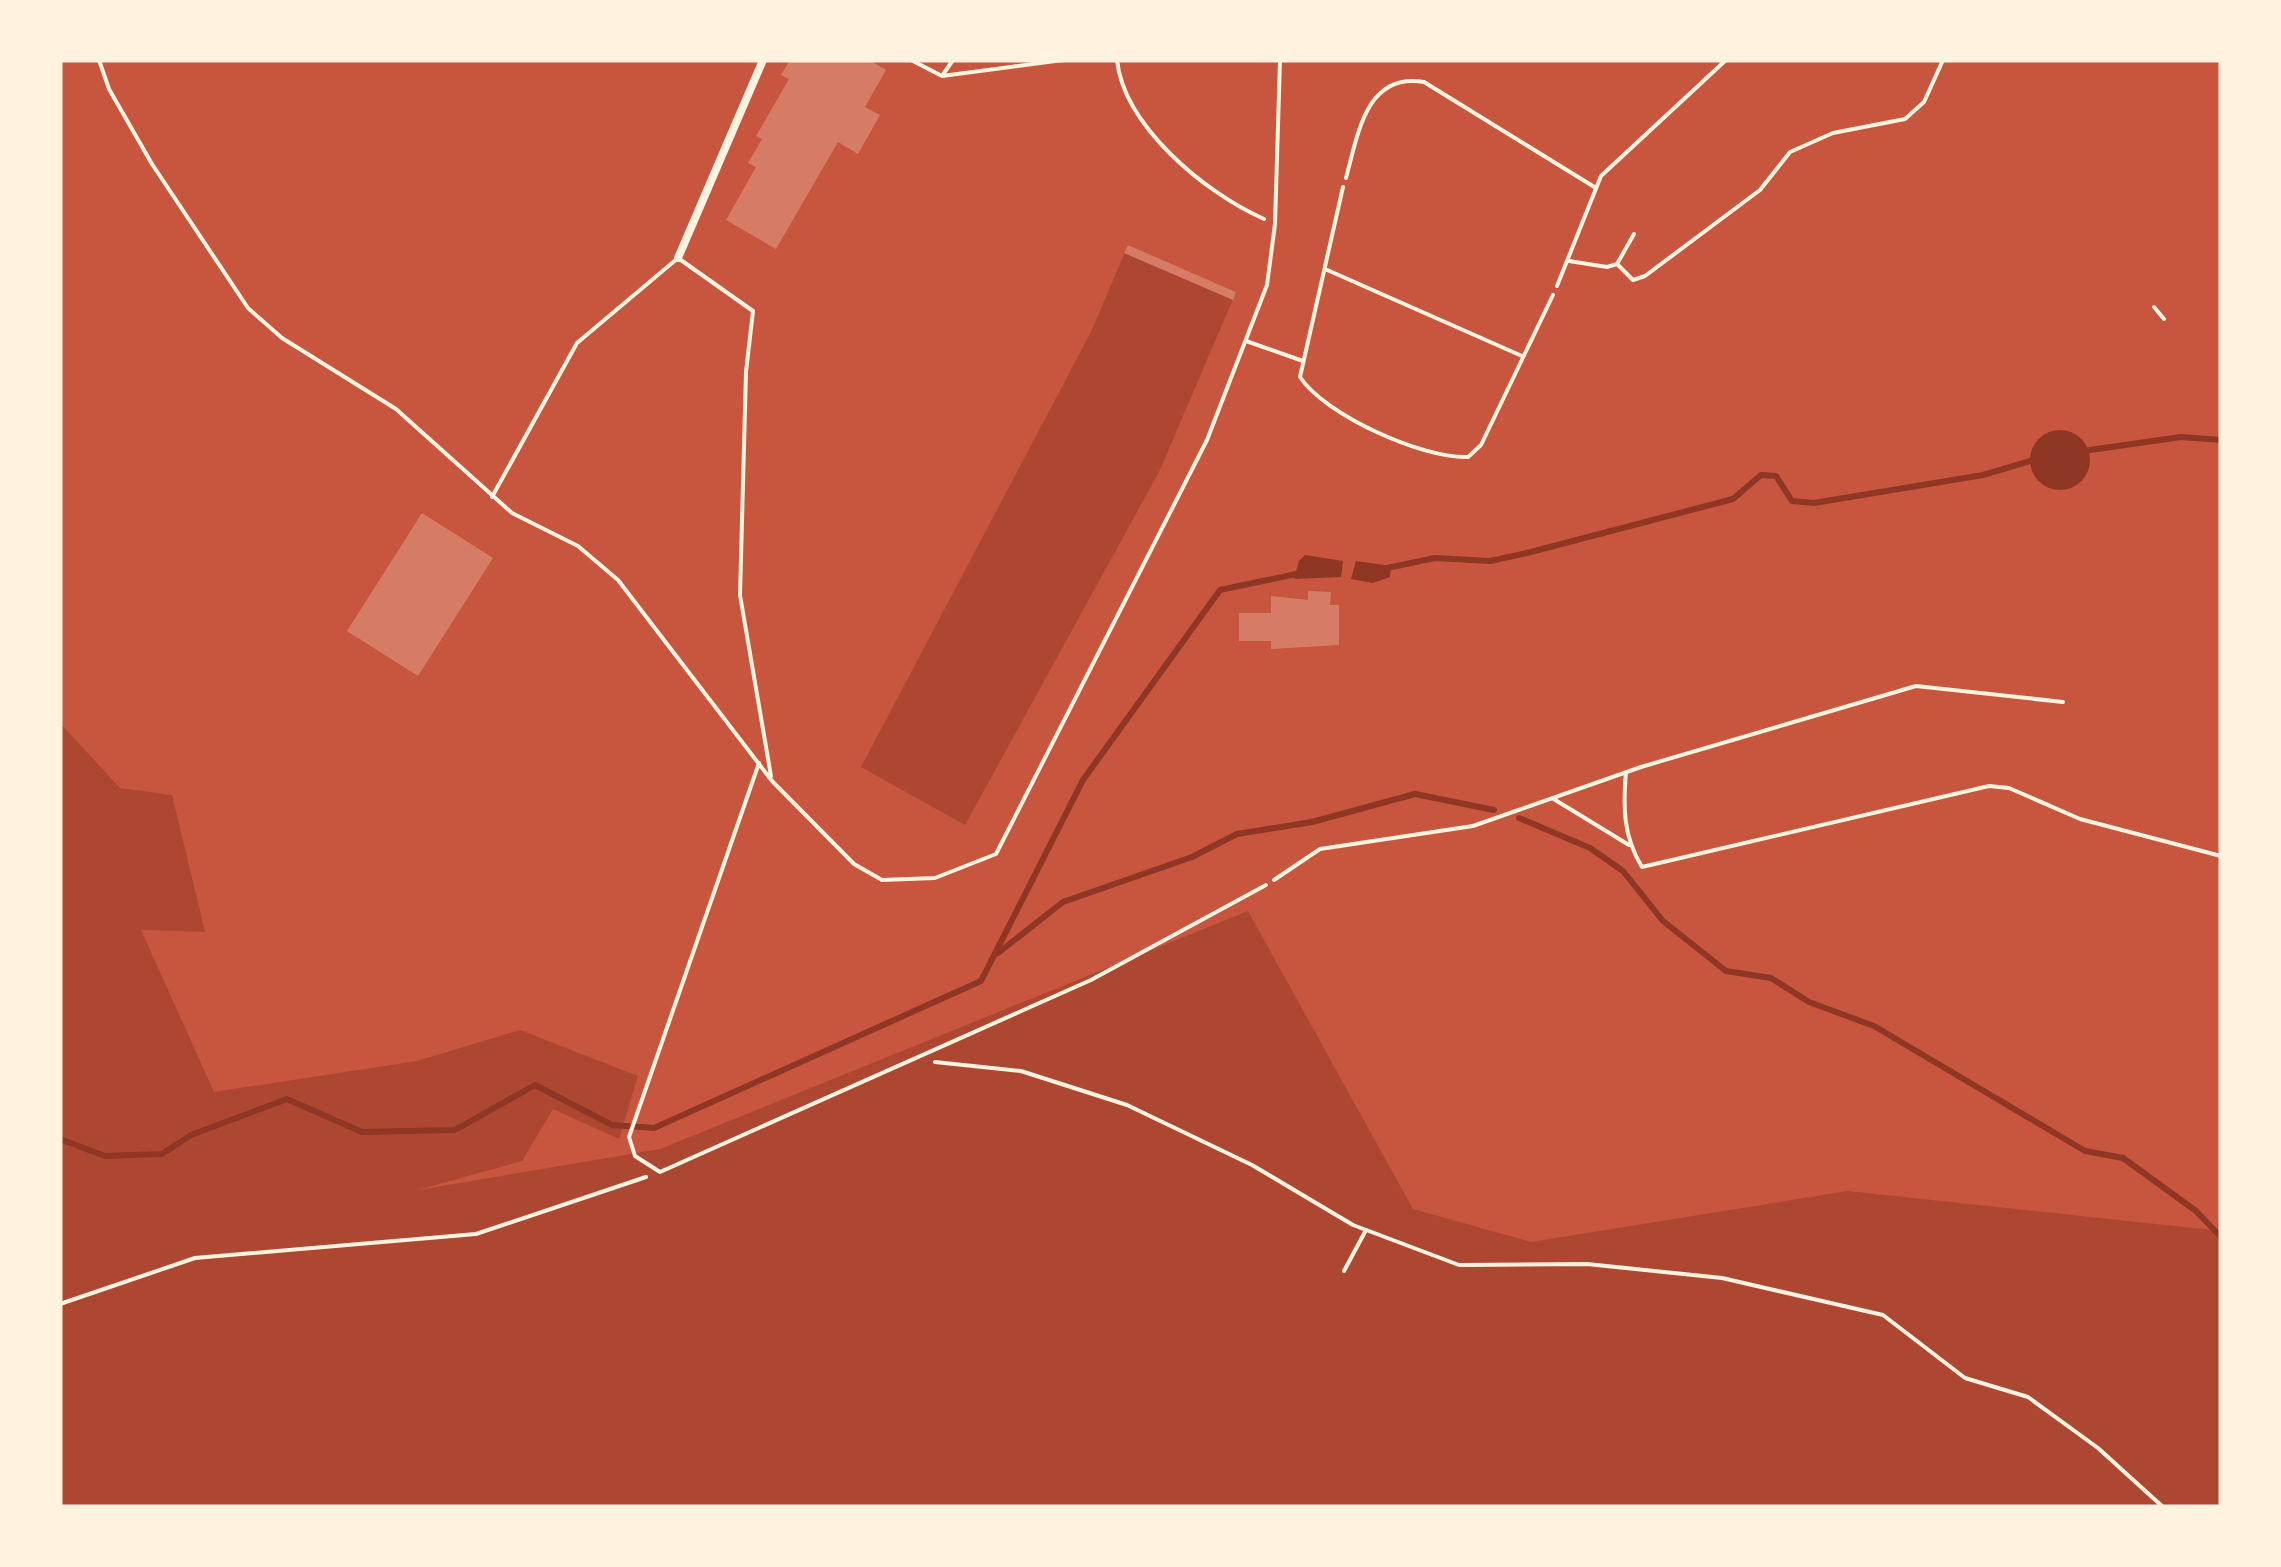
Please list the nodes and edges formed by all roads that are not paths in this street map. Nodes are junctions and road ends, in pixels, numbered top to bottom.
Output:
1 (100, 60) edge
2 (762, 60) edge
3 (1280, 60) edge
4 (1343, 187) road end
5 (678, 258) junction
6 (1325, 270) junction
7 (1553, 295) road end
8 (1246, 341) junction
9 (1523, 357) junction
10 (1304, 362) junction
11 (492, 497) junction
12 (759, 763) junction
13 (772, 781) junction
14 (1266, 886) road end

1 - 11 lane
2 - 5 street
3 - 8 lane
4 - 6 lane
5 - 11 lane
5 - 13 lane
6 - 9 lane
6 - 10 lane
7 - 9 lane
8 - 10 lane
8 - 13 lane
9 - 10 lane
11 - 12 lane
12 - 13 lane
12 - 14 lane

